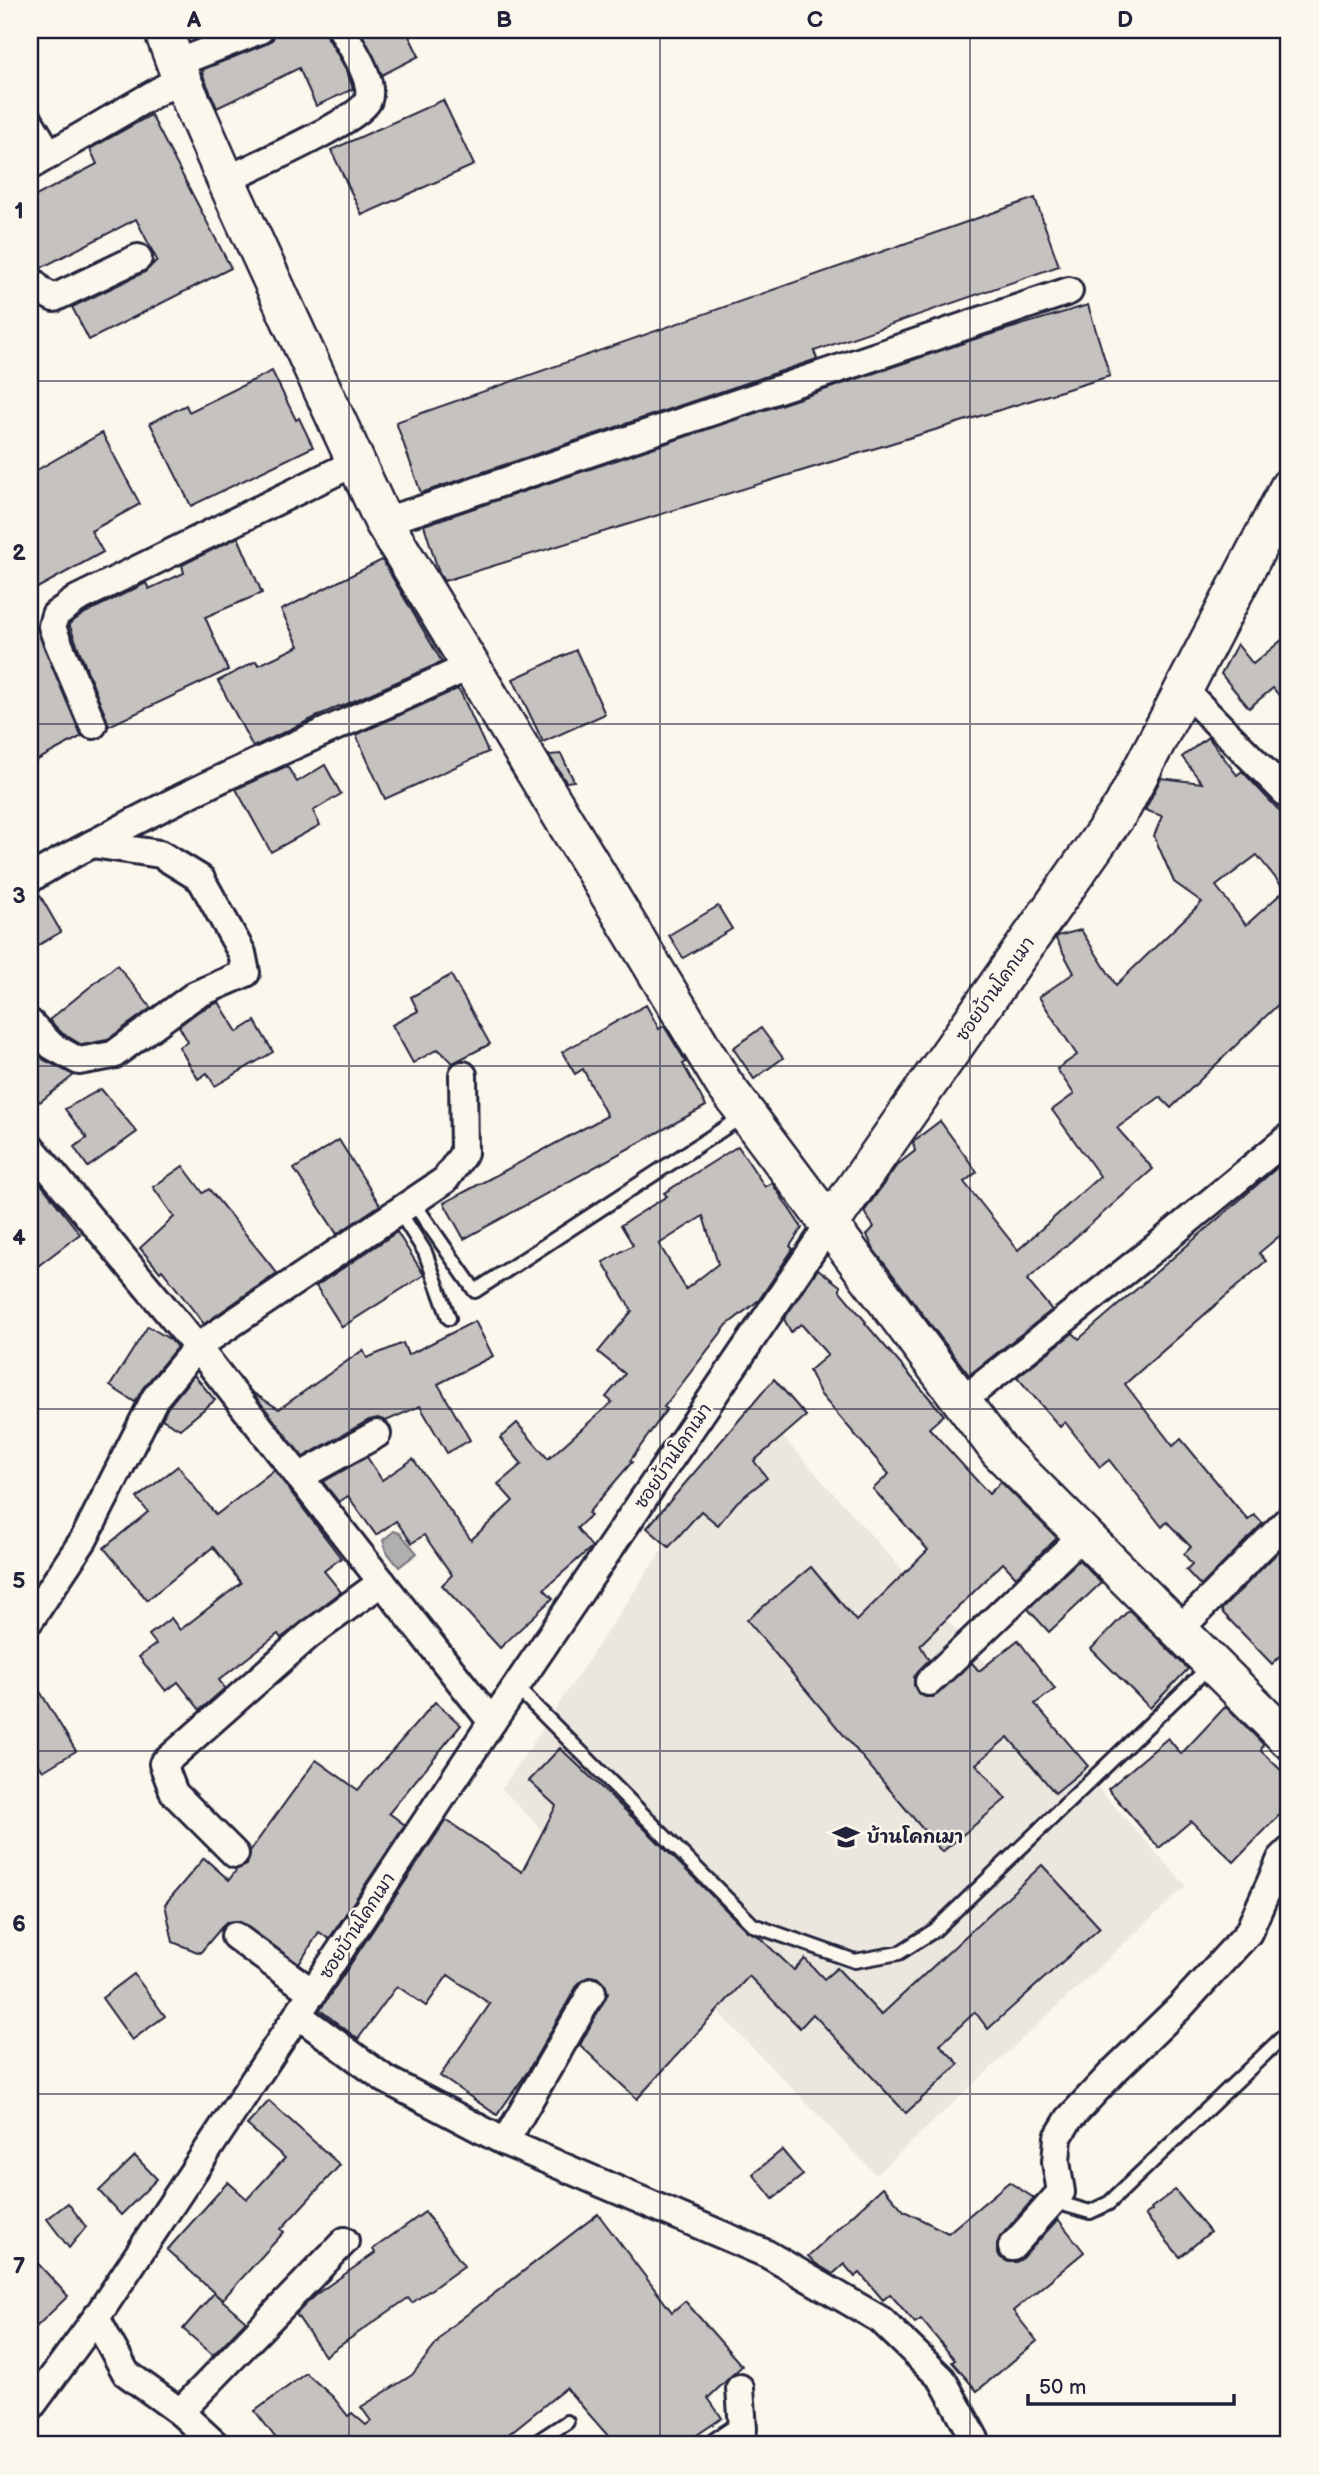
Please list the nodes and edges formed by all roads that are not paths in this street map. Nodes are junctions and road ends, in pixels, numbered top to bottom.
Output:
1 (163, 30) edge
2 (260, 30) edge
3 (342, 30) edge
4 (178, 71) junction
5 (30, 122) edge
6 (40, 160) edge
7 (226, 180) junction
8 (138, 258) dead end
9 (30, 279) edge
10 (1069, 291) dead end
11 (356, 462) junction
12 (1289, 487) edge
13 (383, 521) junction
14 (470, 666) junction
15 (1185, 690) junction
16 (93, 725) dead end
17 (1289, 796) edge
18 (92, 844) junction
19 (30, 879) edge
20 (30, 1023) edge
21 (463, 1075) dead end
22 (746, 1114) junction
23 (1289, 1137) edge
24 (30, 1146) edge
25 (406, 1206) junction
26 (829, 1226) junction
27 (449, 1318) dead end
28 (197, 1348) junction
29 (961, 1401) junction
30 (377, 1434) dead end
31 (299, 1477) junction
32 (1289, 1519) edge
33 (1083, 1535) junction
34 (382, 1582) junction
35 (30, 1620) edge
36 (1178, 1631) junction
37 (1213, 1664) junction
38 (929, 1682) dead end
39 (516, 1687) junction
40 (492, 1722) junction
41 (1289, 1740) edge
42 (1289, 1851) edge
43 (235, 1854) dead end
44 (235, 1936) dead end
45 (592, 1992) dead end
46 (313, 1993) junction
47 (298, 2015) junction
48 (1289, 2031) edge
49 (505, 2142) junction
50 (1052, 2201) junction
51 (345, 2241) dead end
52 (1012, 2247) dead end
53 (96, 2318) junction
54 (740, 2388) dead end
55 (30, 2408) edge
56 (180, 2412) junction
57 (567, 2422) dead end
58 (216, 2445) edge
59 (532, 2445) edge
60 (719, 2445) edge
61 (975, 2445) edge

1 - 4 street
2 - 4 street
3 - 7 street
4 - 6 street
4 - 7 street
5 - 6 street
7 - 11 street
8 - 9 street
10 - 13 street
11 - 13 street
11 - 16 street
12 - 15 street, ซอยบ้านโคกเมา
13 - 14 street
14 - 18 street
14 - 22 street
15 - 17 street
15 - 26 street, ซอยบ้านโคกเมา
18 - 19 street
18 - 20 street
21 - 25 street
22 - 25 lane
22 - 26 street
23 - 29 street
24 - 28 street
25 - 27 lane
25 - 28 street
26 - 29 street
26 - 39 street, ซอยบ้านโคกเมา
28 - 31 street
28 - 35 street
29 - 33 street
30 - 31 street
31 - 34 street
32 - 36 street
33 - 36 street
33 - 38 street
34 - 40 street
34 - 43 street
36 - 37 street
37 - 39 lane
37 - 41 street
39 - 40 street, ซอยบ้านโคกเมา
40 - 46 street, ซอยบ้านโคกเมา
42 - 50 street
44 - 46 street
45 - 49 street
46 - 47 street, ซอยบ้านโคกเมา
47 - 49 street
47 - 53 street, ซอยบ้านโคกเมา
48 - 50 lane
49 - 61 street
50 - 52 street
51 - 56 street
53 - 55 street, ซอยบ้านโคกเมา
53 - 56 street
54 - 60 street
56 - 58 street
57 - 59 lane

